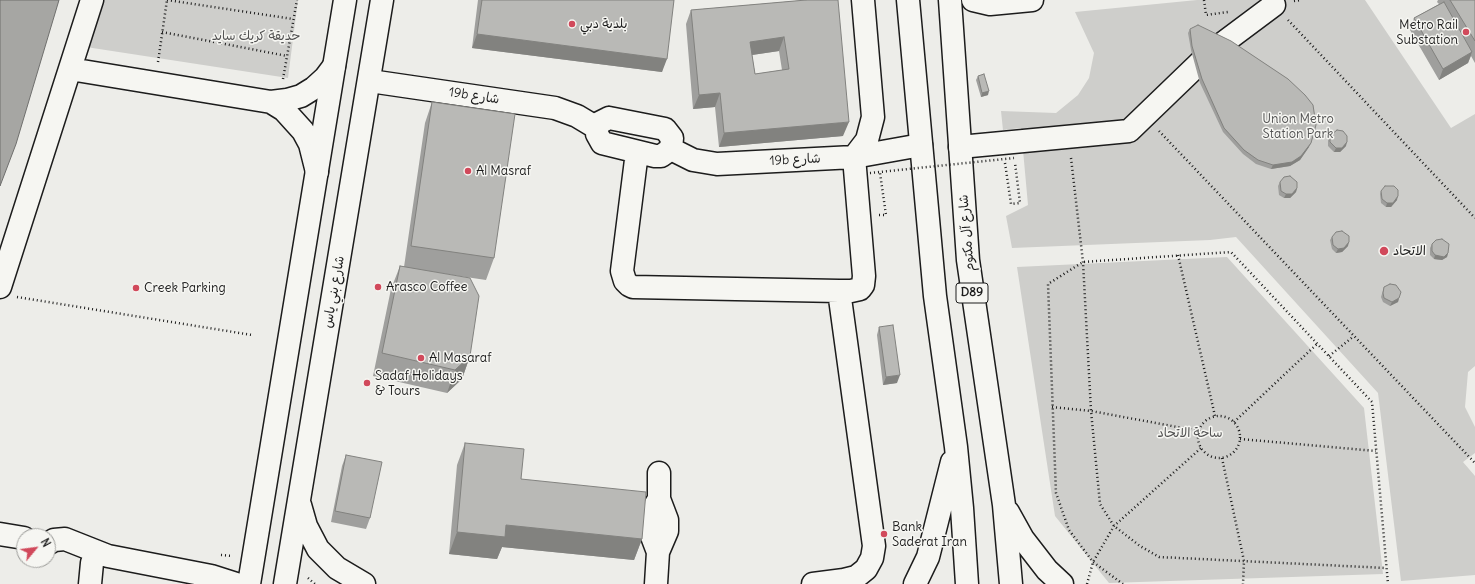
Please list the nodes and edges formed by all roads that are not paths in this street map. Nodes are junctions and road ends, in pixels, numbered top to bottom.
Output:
1 (92, 0) edge
2 (345, 0) edge
3 (369, 0) edge
4 (382, 0) edge
5 (863, 0) edge
6 (908, 0) edge
7 (950, 0) edge
8 (973, 0) edge
9 (1032, 0) edge
10 (1274, 5) road end
11 (376, 39) junction
12 (1211, 52) junction
13 (334, 66) junction
14 (70, 69) junction
15 (1226, 70) edge
16 (370, 80) junction
17 (271, 102) junction
18 (597, 128) junction
19 (921, 145) junction
20 (960, 147) junction
21 (671, 149) junction
22 (637, 152) junction
23 (854, 157) junction
24 (317, 172) junction
25 (839, 291) junction
26 (7, 292) edge
27 (956, 447) junction
28 (659, 474) dead end
29 (299, 500) junction
30 (1004, 504) junction
31 (0, 534) edge
32 (16, 537) edge
33 (56, 540) edge
34 (56, 549) edge
35 (119, 559) junction
36 (91, 574) edge
37 (236, 584) edge
38 (249, 584) edge
39 (286, 584) edge
40 (364, 584) edge
41 (656, 584) edge
42 (813, 584) edge
43 (915, 584) edge
44 (967, 584) edge
45 (1011, 584) edge
46 (1062, 584) edge

1 - 14 main road
2 - 13 main road
3 - 11 main road
4 - 11 main road, شارع بني ياس
5 - 23 main road
6 - 19 main road
7 - 20 main road, شارع آل مكتوم / D89
8 - 9 main road
10 - 12 main road
11 - 16 main road, شارع بني ياس
12 - 15 main road
12 - 20 main road
13 - 17 main road
13 - 24 main road
14 - 17 main road
14 - 26 main road
16 - 18 main road, 19b شارع
16 - 29 main road, شارع بني ياس
17 - 24 main road
18 - 21 main road
18 - 22 main road
19 - 23 main road, 19b شارع
19 - 27 main road
20 - 30 main road, شارع آل مكتوم / D89
21 - 22 main road
21 - 23 main road, 19b شارع
22 - 25 main road
23 - 25 main road
24 - 38 main road
25 - 42 main road
27 - 43 main road
27 - 44 main road
28 - 41 main road
29 - 39 main road, شارع بني ياس
29 - 40 main road
30 - 45 main road, شارع آل مكتوم / D89
30 - 46 main road
31 - 32 main road
33 - 35 main road
34 - 36 main road
35 - 36 main road
35 - 37 main road

